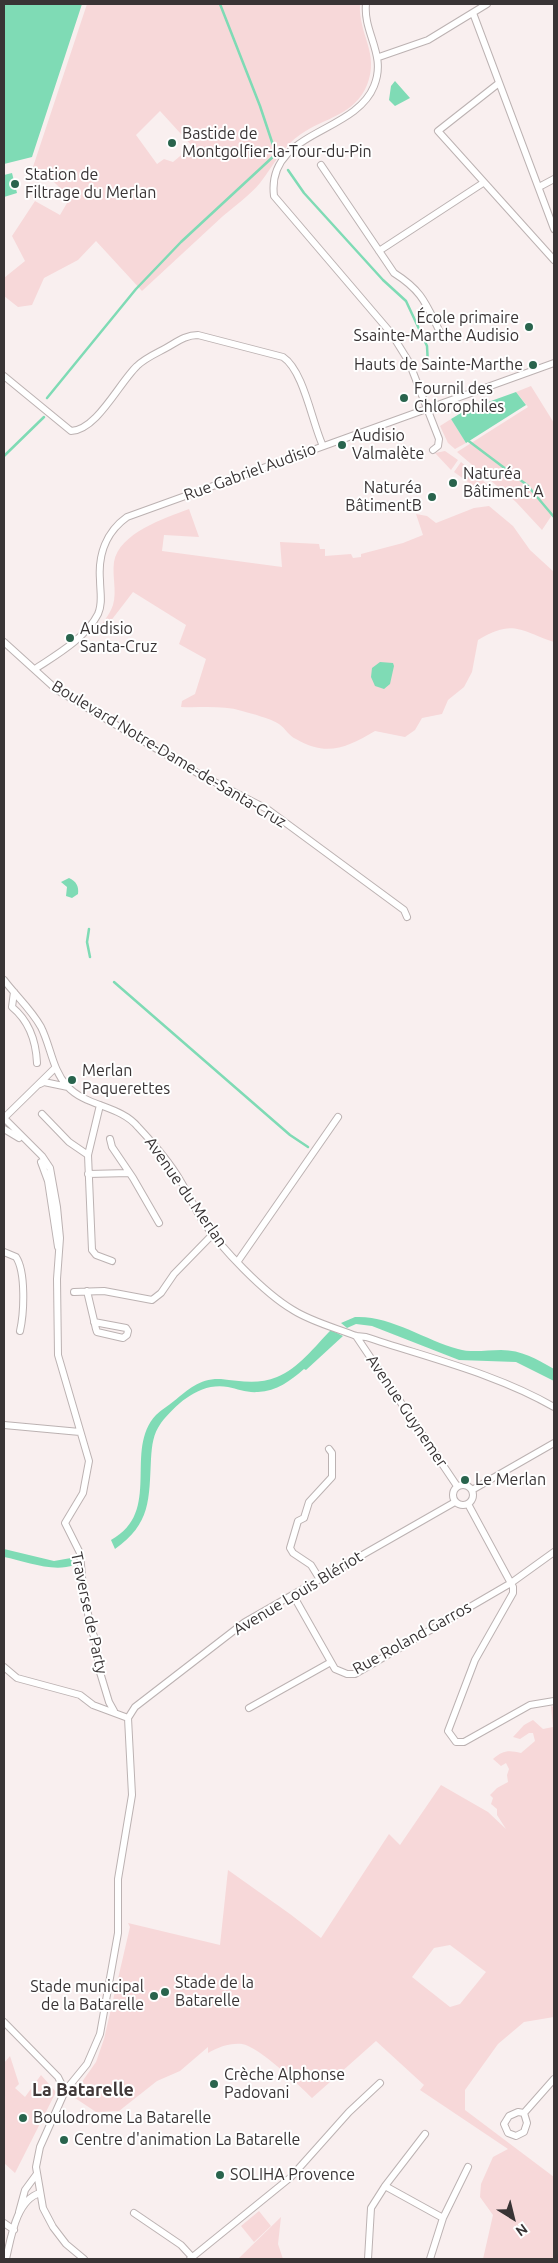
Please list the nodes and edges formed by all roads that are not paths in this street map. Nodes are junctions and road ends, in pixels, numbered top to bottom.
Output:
1 (366, 4) edge
2 (486, 4) edge
3 (473, 13) junction
4 (378, 58) junction
5 (499, 83) junction
6 (321, 166) dead end
7 (554, 179) edge
8 (483, 183) junction
9 (539, 187) junction
10 (554, 229) edge
11 (379, 251) junction
12 (554, 260) edge
13 (442, 336) dead end
14 (554, 363) edge
15 (4, 376) edge
16 (427, 408) junction
17 (323, 446) junction
18 (433, 450) dead end
19 (4, 642) edge
20 (35, 669) junction
21 (407, 917) dead end
22 (4, 980) edge
23 (14, 992) junction
24 (37, 1063) dead end
25 (55, 1068) junction
26 (39, 1084) junction
27 (68, 1087) junction
28 (100, 1105) junction
29 (42, 1114) dead end
30 (338, 1117) dead end
31 (4, 1118) edge
32 (4, 1129) edge
33 (110, 1139) dead end
34 (88, 1155) junction
35 (129, 1173) junction
36 (88, 1174) junction
37 (159, 1223) dead end
38 (213, 1234) junction
39 (58, 1251) junction
40 (4, 1252) edge
41 (112, 1261) dead end
42 (238, 1261) junction
43 (87, 1291) junction
44 (74, 1292) dead end
45 (94, 1322) junction
46 (20, 1331) dead end
47 (356, 1336) junction
48 (554, 1407) edge
49 (4, 1425) edge
50 (80, 1432) junction
51 (554, 1443) edge
52 (329, 1449) dead end
53 (457, 1486) junction
54 (475, 1489) junction
55 (455, 1502) junction
56 (468, 1504) junction
57 (554, 1552) edge
58 (319, 1578) junction
59 (510, 1583) junction
60 (293, 1595) junction
61 (331, 1662) junction
62 (4, 1667) edge
63 (554, 1701) edge
64 (249, 1708) dead end
65 (114, 1711) junction
66 (128, 1718) junction
67 (4, 2022) edge
68 (554, 2079) edge
69 (380, 2083) dead end
70 (65, 2091) junction
71 (524, 2113) dead end
72 (425, 2134) dead end
73 (468, 2167) dead end
74 (36, 2175) junction
75 (385, 2186) junction
76 (40, 2193) junction
77 (134, 2213) dead end
78 (443, 2218) junction
79 (17, 2221) junction
80 (4, 2223) edge
81 (14, 2230) junction
82 (191, 2258) edge
83 (6, 2259) edge
84 (84, 2259) edge
85 (368, 2259) edge
86 (430, 2259) edge

1 - 4 street
2 - 3 street
3 - 4 street
3 - 5 street
4 - 16 street
5 - 8 street
5 - 9 street
6 - 11 street
7 - 9 street
8 - 11 street
8 - 12 street
9 - 10 street
11 - 13 street
14 - 16 street, Rue Gabriel Audisio
15 - 17 street
16 - 17 street, Rue Gabriel Audisio
16 - 18 street
17 - 20 street, Rue Gabriel Audisio
19 - 20 street, Boulevard Notre-Dame-de-Santa-Cruz
20 - 21 street, Boulevard Notre-Dame-de-Santa-Cruz
22 - 23 street, Avenue du Merlan
23 - 24 street
23 - 25 street, Avenue du Merlan
25 - 26 street
25 - 27 street, Avenue du Merlan
26 - 27 street
26 - 31 street
27 - 28 street, Avenue du Merlan
28 - 34 street
28 - 38 street, Avenue du Merlan
29 - 34 street
30 - 42 street
31 - 39 street, Traverse de Party
32 - 39 street, Traverse de Party
33 - 35 street
34 - 36 street
35 - 36 street
35 - 37 street
36 - 41 street
38 - 42 street, Avenue du Merlan
38 - 43 street
39 - 50 street, Traverse de Party
40 - 46 street
42 - 47 street, Avenue du Merlan
43 - 44 street
43 - 45 street
45 - 45 street
47 - 48 street, Avenue du Merlan
47 - 53 street, Avenue Guynemer
49 - 50 street
50 - 65 street, Traverse de Party
51 - 54 street
52 - 58 street
53 - 54 street
53 - 55 street
54 - 56 street
55 - 56 street
55 - 58 street, Avenue Louis Blériot
56 - 59 street
57 - 59 street, Rue Roland Garros
58 - 60 street, Avenue Louis Blériot
59 - 61 street, Rue Roland Garros
59 - 63 street
60 - 61 street, Rue Roland Garros
60 - 66 street, Avenue Louis Blériot
61 - 64 street
62 - 65 street
65 - 66 street
66 - 70 street
67 - 70 street
68 - 71 street
69 - 82 street
70 - 74 street
72 - 75 street
73 - 78 street
74 - 76 street
74 - 79 street
75 - 78 street
75 - 85 street
76 - 79 street
76 - 84 street
77 - 82 street
78 - 86 street
79 - 81 street
80 - 81 street
81 - 83 street

